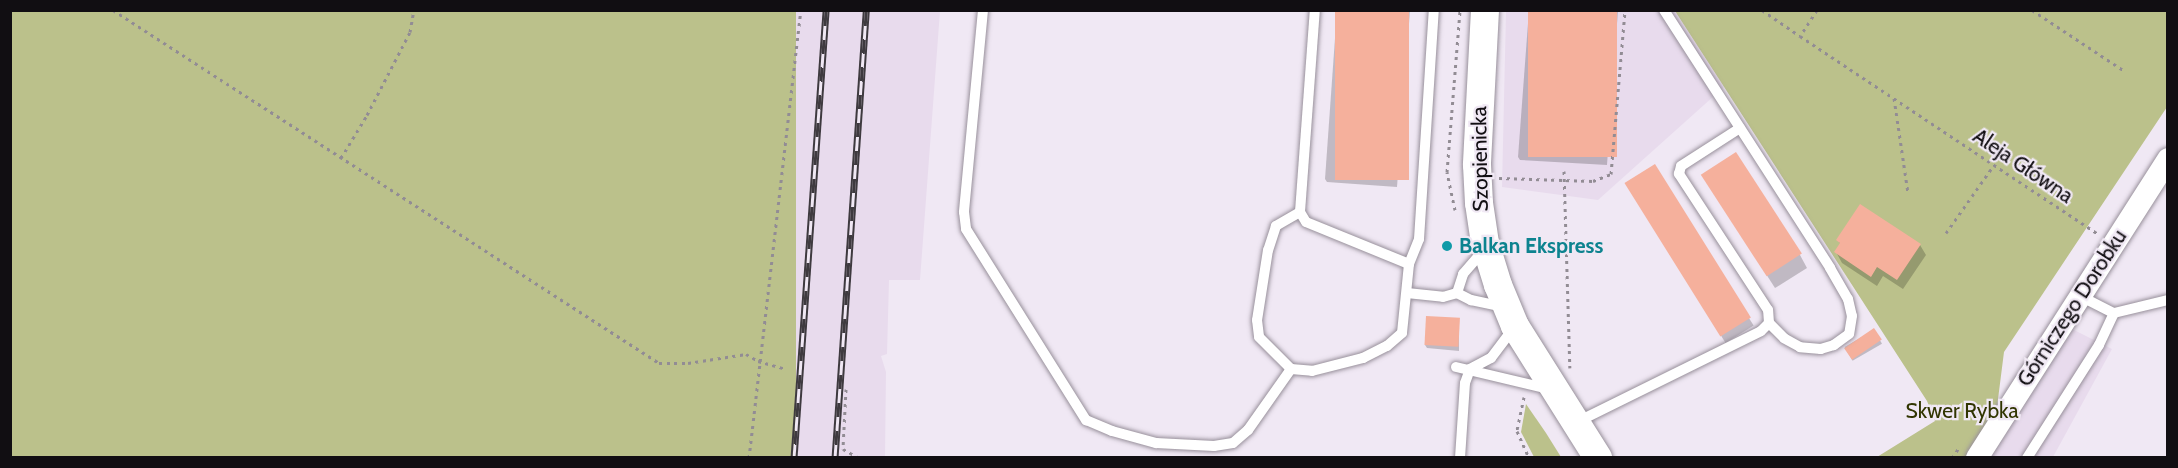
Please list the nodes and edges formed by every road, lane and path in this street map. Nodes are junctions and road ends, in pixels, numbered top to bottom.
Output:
1 (113, 10) edge
2 (414, 10) edge
3 (801, 10) edge
4 (983, 10) edge
5 (1316, 10) edge
6 (1434, 10) edge
7 (1460, 10) edge
8 (1485, 10) edge
9 (1625, 10) edge
10 (1664, 10) edge
11 (1762, 10) edge
12 (1817, 10) edge
13 (2032, 10) edge
14 (1800, 36) junction
15 (2123, 70) dead end
16 (1894, 98) junction
17 (1740, 128) junction
18 (341, 158) junction
19 (2168, 159) edge
20 (1994, 165) junction
21 (1564, 171) dead end
22 (1491, 178) dead end
23 (1564, 179) junction
24 (1908, 194) dead end
25 (1300, 212) junction
26 (1456, 213) dead end
27 (1946, 233) dead end
28 (2099, 235) dead end
29 (1486, 248) junction
30 (1409, 264) junction
31 (1407, 293) junction
32 (1456, 293) junction
33 (2080, 296) junction
34 (2168, 300) edge
35 (2114, 313) junction
36 (1512, 318) junction
37 (1769, 323) junction
38 (758, 362) junction
39 (1456, 367) dead end
40 (783, 368) dead end
41 (1291, 369) junction
42 (1470, 369) junction
43 (1562, 384) junction
44 (846, 389) dead end
45 (1524, 393) dead end
46 (1576, 423) junction
47 (748, 458) edge
48 (860, 458) edge
49 (1460, 458) edge
50 (1529, 458) edge
51 (1598, 458) edge
52 (1977, 458) edge
53 (2027, 458) edge

1 - 18 path
2 - 18 path
3 - 38 path
4 - 41 lane
5 - 25 lane
6 - 30 lane
7 - 26 path
8 - 29 street, Szopienicka
9 - 23 path
10 - 17 lane
11 - 14 path, Aleja Główna
12 - 14 path
13 - 15 path
14 - 16 path, Aleja Główna
16 - 20 path, Aleja Główna
16 - 24 path
17 - 37 lane
17 - 37 lane
18 - 38 path
19 - 33 street, Górniczego Dorobku
20 - 27 path
20 - 28 path, Aleja Główna
21 - 23 path
22 - 23 path
23 - 43 path
25 - 30 lane
25 - 41 lane
29 - 32 lane
29 - 36 street, Szopienicka
30 - 31 lane
31 - 32 lane
31 - 41 lane
32 - 36 lane
33 - 35 lane
33 - 52 street, Górniczego Dorobku
34 - 35 lane
35 - 53 lane
36 - 42 lane
36 - 43 street, Szopienicka
37 - 46 lane
38 - 40 path
38 - 47 path
39 - 42 lane
42 - 43 lane
42 - 49 lane
43 - 46 street, Szopienicka
44 - 48 path
45 - 50 path
46 - 51 street, Szopienicka

